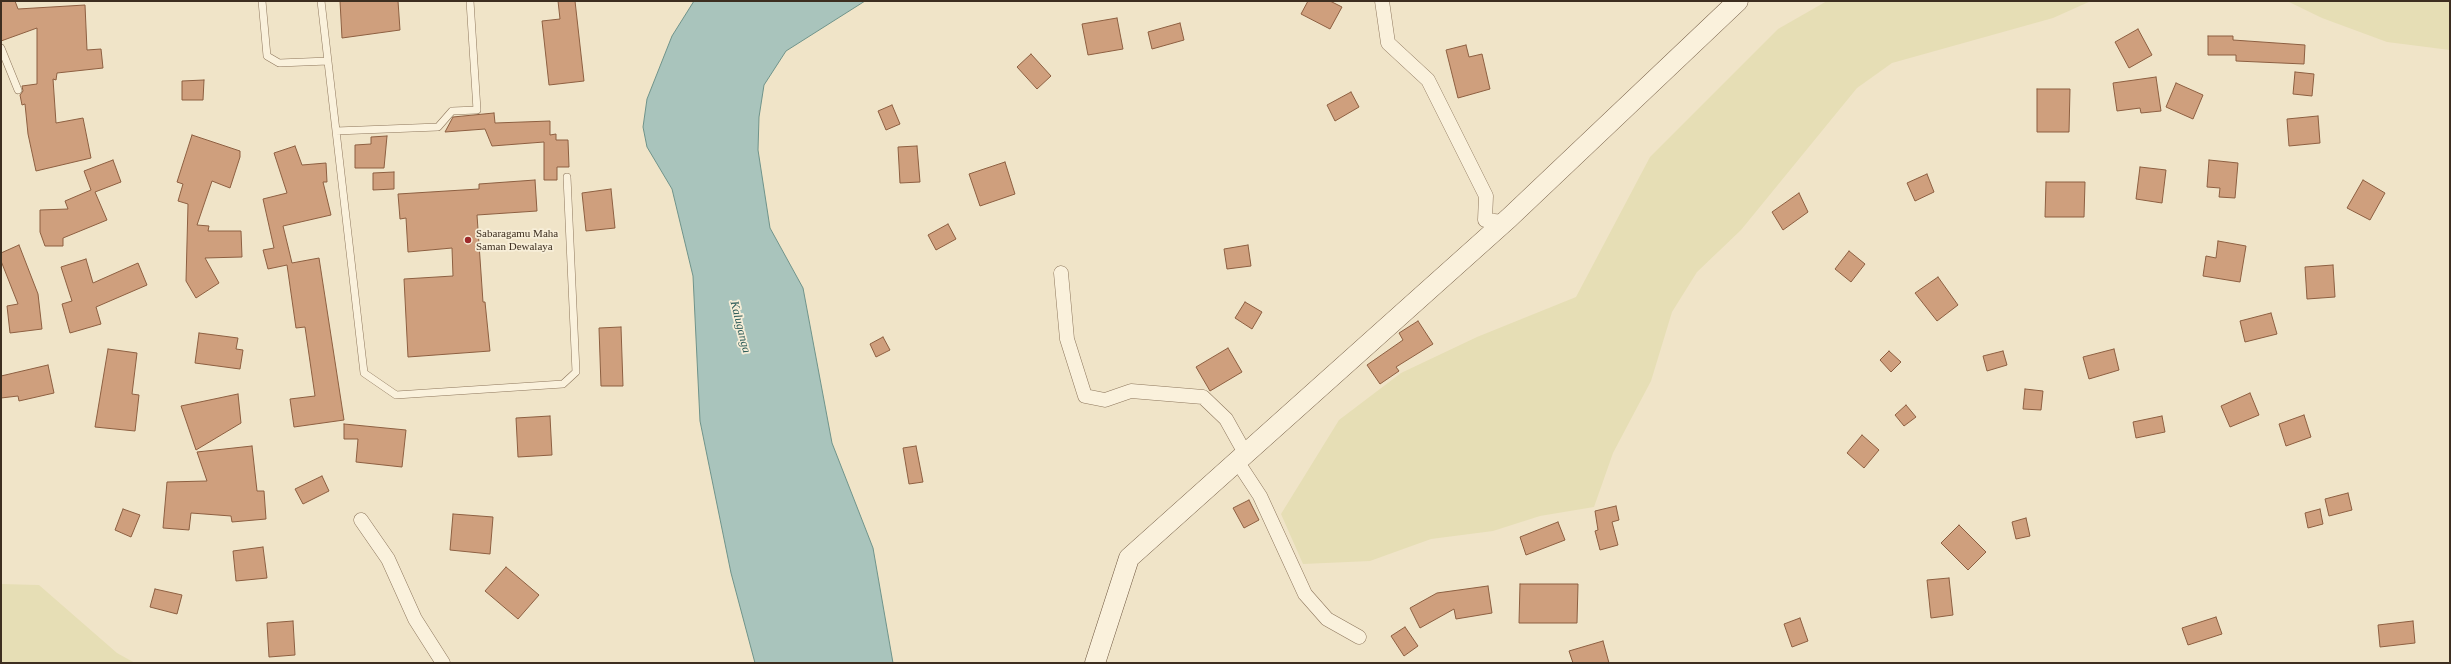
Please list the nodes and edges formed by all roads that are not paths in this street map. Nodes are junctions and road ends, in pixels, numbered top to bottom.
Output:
1 (262, 1) edge
2 (321, 1) edge
3 (470, 1) edge
4 (1382, 1) edge
5 (1738, 1) edge
6 (1, 48) edge
7 (328, 61) junction
8 (18, 90) dead end
9 (336, 131) junction
10 (567, 177) dead end
11 (1503, 222) junction
12 (1060, 273) dead end
13 (1241, 457) junction
14 (362, 520) dead end
15 (1359, 637) dead end
16 (442, 663) edge
17 (1095, 663) edge

1 - 7 lane
2 - 7 lane
3 - 9 lane
4 - 11 street
5 - 11 street
6 - 8 lane
7 - 9 lane
9 - 10 lane
11 - 13 street
12 - 13 street
13 - 15 street
13 - 17 street
14 - 16 street

